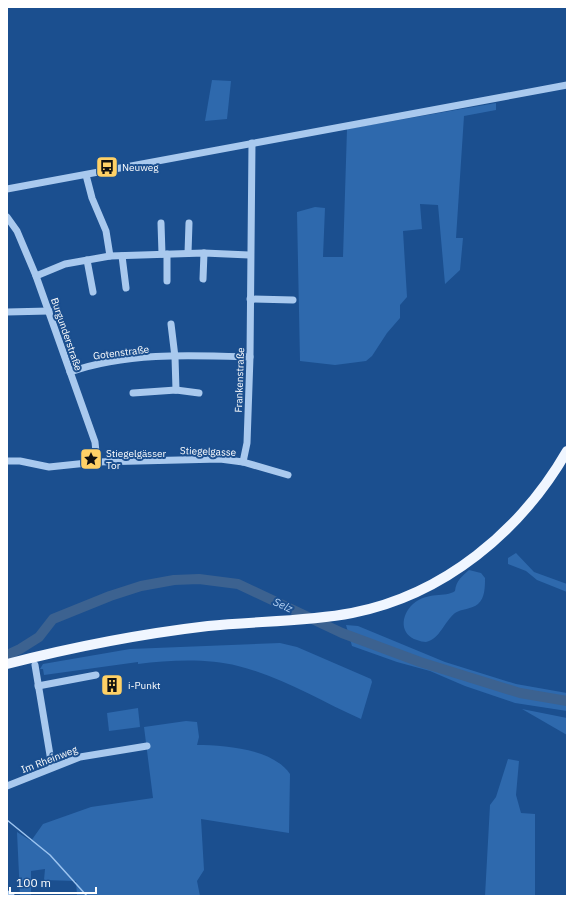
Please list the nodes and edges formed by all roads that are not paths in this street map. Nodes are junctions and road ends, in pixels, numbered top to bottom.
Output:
1 (567, 85) edge
2 (252, 143) junction
3 (86, 175) junction
4 (7, 189) edge
5 (7, 217) edge
6 (161, 223) dead end
7 (189, 223) dead end
8 (204, 252) junction
9 (188, 253) junction
10 (164, 254) junction
11 (250, 255) junction
12 (110, 256) junction
13 (122, 256) junction
14 (87, 260) junction
15 (36, 276) junction
16 (203, 279) dead end
17 (167, 280) dead end
18 (126, 288) dead end
19 (93, 292) dead end
20 (250, 299) junction
21 (292, 300) dead end
22 (49, 311) junction
23 (7, 312) edge
24 (171, 324) dead end
25 (175, 356) junction
26 (250, 357) junction
27 (70, 372) junction
28 (176, 390) junction
29 (133, 393) dead end
30 (198, 393) dead end
31 (567, 451) edge
32 (7, 461) edge
33 (97, 462) junction
34 (243, 462) junction
35 (288, 475) dead end
36 (7, 664) edge
37 (35, 665) dead end
38 (96, 674) dead end
39 (38, 686) junction
40 (147, 746) dead end
41 (52, 767) junction
42 (7, 786) edge
43 (7, 894) edge
44 (11, 896) edge

1 - 2 street
2 - 3 street
2 - 11 street, Frankenstraße
3 - 4 street
3 - 12 street
5 - 15 street, Burgunderstraße
6 - 10 street
7 - 9 street
8 - 9 street
8 - 11 street
8 - 16 street
9 - 10 street
10 - 13 street
10 - 17 street
11 - 20 street, Frankenstraße
12 - 13 street
12 - 14 street
13 - 18 street
14 - 15 street
14 - 19 street
15 - 22 street, Burgunderstraße
20 - 21 street
20 - 26 street, Frankenstraße
22 - 23 street
22 - 27 street, Burgunderstraße
24 - 25 street
25 - 26 street, Gotenstraße
25 - 27 street, Gotenstraße
25 - 28 street
26 - 34 street, Frankenstraße
27 - 33 street, Burgunderstraße
28 - 29 street
28 - 30 street
31 - 36 main road
32 - 33 street, Stiegelgasse
33 - 34 street, Stiegelgasse
34 - 35 street, Stiegelgasse
37 - 39 street
38 - 39 street
39 - 41 street
40 - 41 street, Im Rheinweg
41 - 42 street, Im Rheinweg
43 - 44 street

